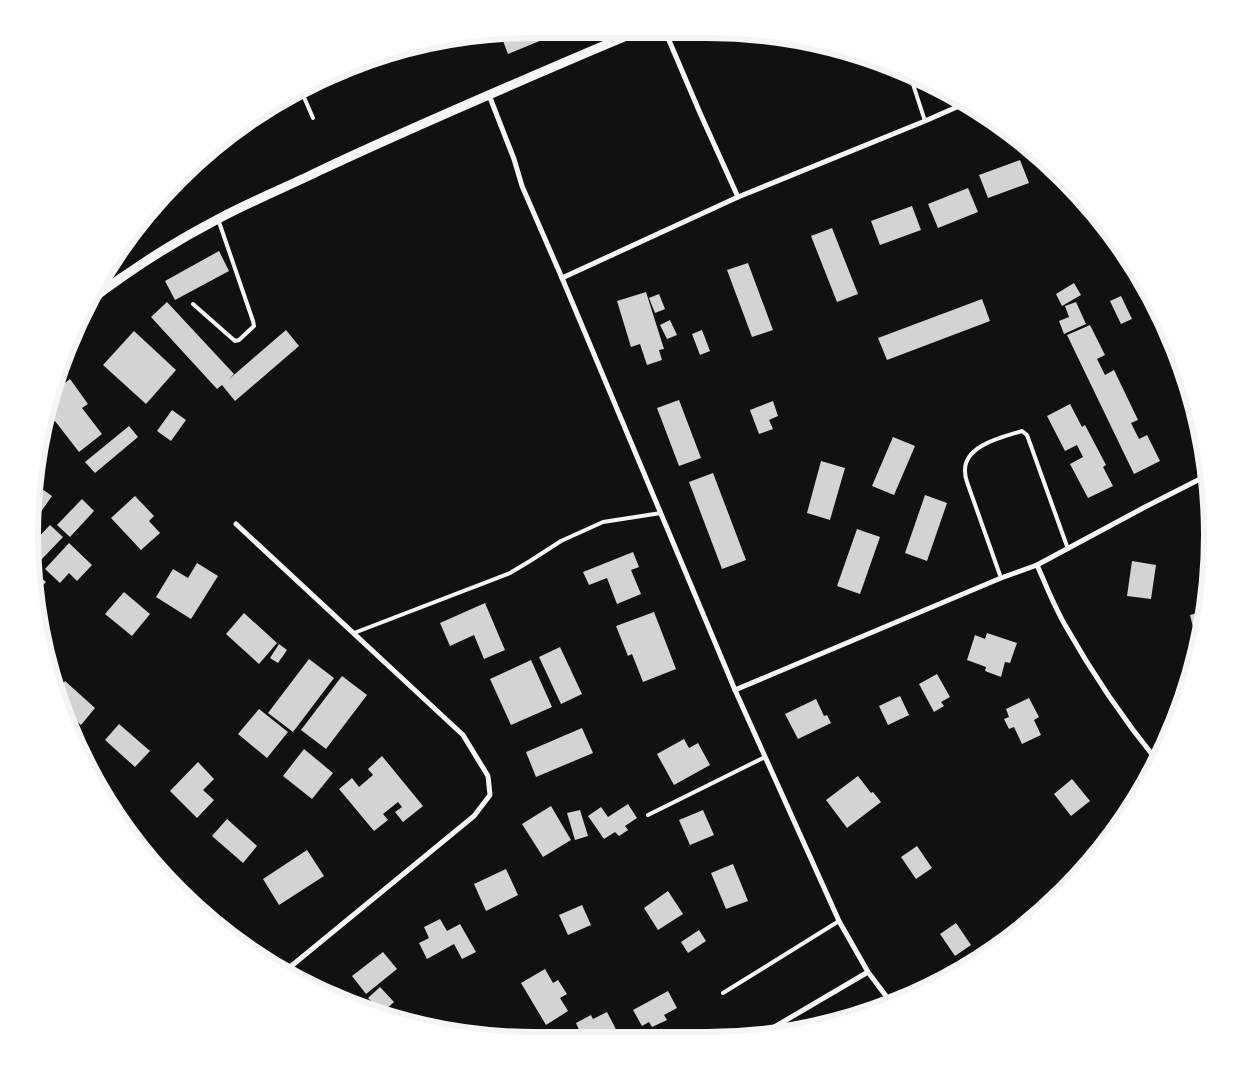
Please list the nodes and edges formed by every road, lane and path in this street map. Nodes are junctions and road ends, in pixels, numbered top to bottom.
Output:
1 (621, 38) edge
2 (668, 38) edge
3 (912, 82) edge
4 (489, 94) junction
5 (303, 95) edge
6 (959, 106) edge
7 (313, 118) dead end
8 (925, 121) junction
9 (738, 197) junction
10 (218, 219) junction
11 (562, 278) junction
12 (108, 280) edge
13 (111, 285) junction
14 (100, 293) edge
15 (193, 304) dead end
16 (1200, 479) edge
17 (661, 513) junction
18 (236, 524) dead end
19 (1068, 549) junction
20 (1037, 565) junction
21 (1001, 578) junction
22 (354, 633) junction
23 (735, 690) junction
24 (1152, 755) edge
25 (765, 757) junction
26 (648, 815) dead end
27 (839, 920) junction
28 (289, 968) edge
29 (868, 972) junction
30 (723, 994) dead end
31 (888, 998) edge
32 (773, 1028) edge

1 - 4 street
2 - 9 street
3 - 8 lane
4 - 10 street
4 - 11 street
5 - 7 lane
6 - 8 street
8 - 9 street
9 - 11 street
10 - 13 street
10 - 15 lane
11 - 17 street
12 - 13 street
13 - 14 street
16 - 19 street
17 - 22 lane
17 - 23 street
18 - 22 street
19 - 20 street
19 - 21 lane
20 - 21 street
20 - 24 street
21 - 23 street
22 - 28 street
23 - 25 street
25 - 26 lane
25 - 27 street
27 - 29 street
27 - 30 lane
29 - 31 street
29 - 32 street

